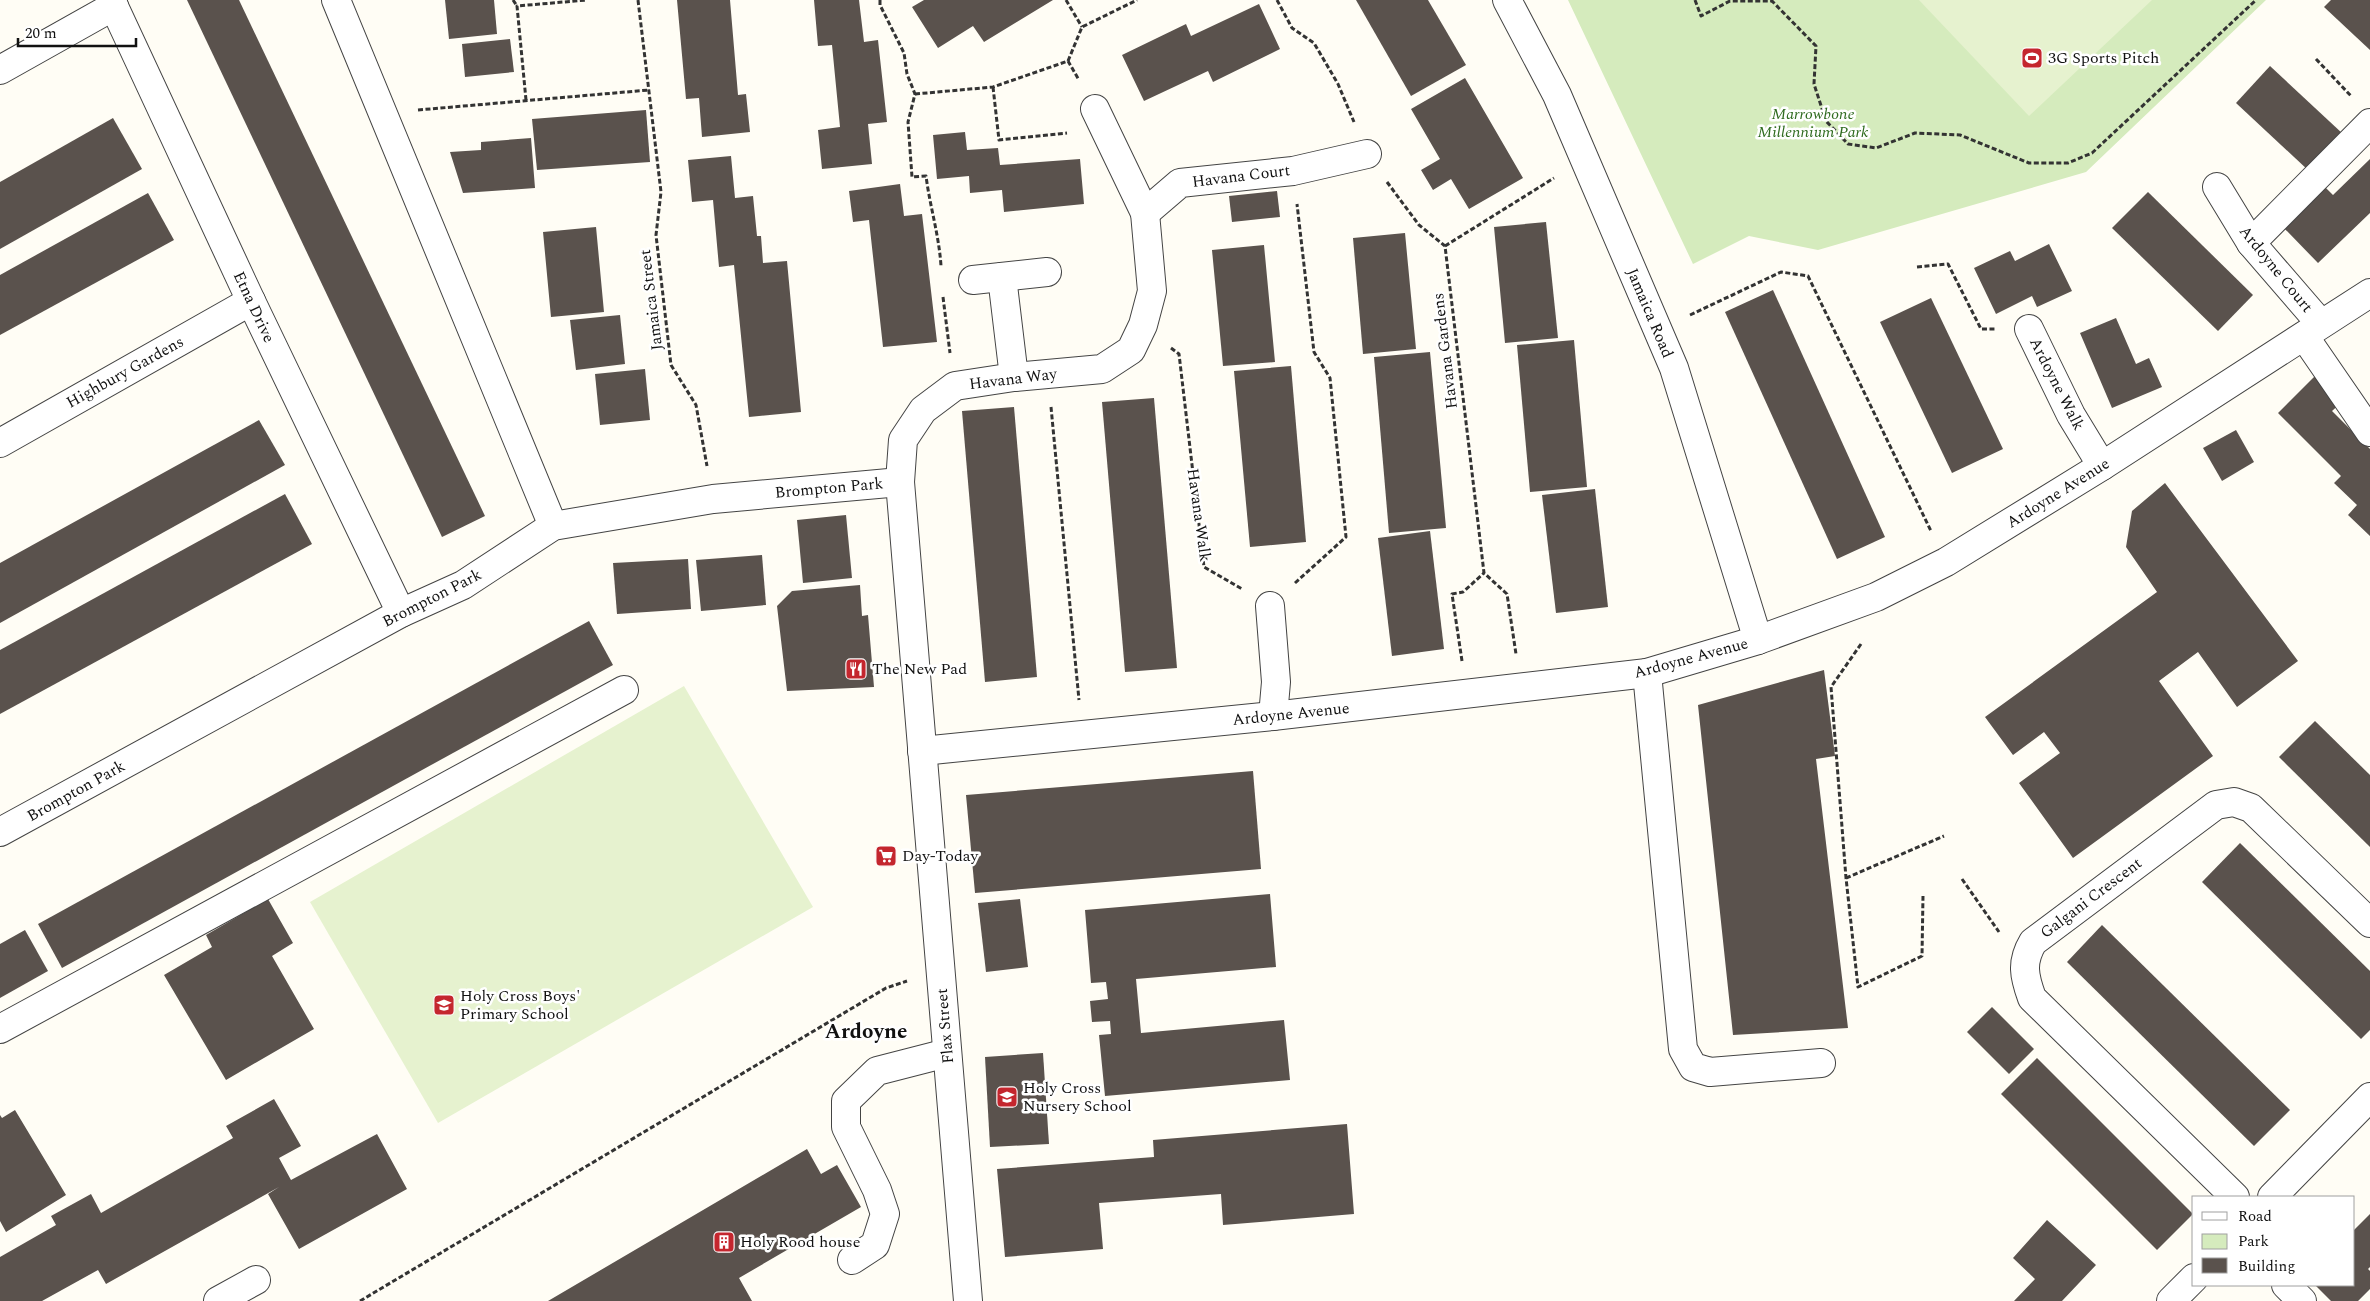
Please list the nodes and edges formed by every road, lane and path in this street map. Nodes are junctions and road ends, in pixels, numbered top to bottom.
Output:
1 (336, 0) edge
2 (513, 0) edge
3 (587, 0) edge
4 (638, 0) edge
5 (880, 0) edge
6 (1066, 0) edge
7 (1137, 0) edge
8 (1277, 0) edge
9 (1507, 0) edge
10 (1695, 0) edge
11 (1730, 0) edge
12 (2256, 0) edge
13 (1771, 1) edge
14 (112, 3) edge
15 (517, 6) junction
16 (1082, 27) junction
17 (2316, 59) dead end
18 (1068, 61) junction
19 (0, 70) edge
20 (993, 87) junction
21 (649, 90) junction
22 (916, 94) junction
23 (526, 100) junction
24 (2363, 113) edge
25 (1100, 119) junction
26 (387, 122) junction
27 (1367, 154) junction
28 (1584, 159) junction
29 (1293, 171) junction
30 (2217, 187) dead end
31 (1145, 213) junction
32 (2251, 243) junction
33 (1445, 246) junction
34 (1917, 267) dead end
35 (1047, 272) dead end
36 (941, 274) dead end
37 (1002, 277) junction
38 (973, 280) dead end
39 (942, 292) dead end
40 (2370, 293) edge
41 (251, 301) junction
42 (1686, 317) dead end
43 (1143, 326) junction
44 (2029, 329) joint
45 (2312, 330) junction
46 (1048, 374) junction
47 (1014, 377) junction
48 (955, 386) junction
49 (2370, 432) edge
50 (0, 443) edge
51 (2102, 466) junction
52 (900, 482) junction
53 (713, 499) junction
54 (1925, 519) dead end
55 (553, 526) junction
56 (1484, 573) junction
57 (1270, 606) junction
58 (401, 613) junction
59 (1758, 640) junction
60 (1862, 644) dead end
61 (1647, 673) junction
62 (1521, 688) junction
63 (624, 690) dead end
64 (1466, 694) junction
65 (1273, 716) junction
66 (1082, 735) junction
67 (922, 751) junction
68 (0, 832) edge
69 (1944, 836) dead end
70 (1846, 878) junction
71 (1962, 879) dead end
72 (1923, 896) dead end
73 (2370, 923) edge
74 (2023, 967) junction
75 (940, 970) junction
76 (0, 1029) edge
77 (947, 1053) junction
78 (1821, 1063) dead end
79 (2370, 1097) edge
80 (2234, 1196) edge
81 (2273, 1196) edge
82 (852, 1260) dead end
83 (256, 1280) dead end
84 (2192, 1280) edge
85 (2287, 1286) edge
86 (218, 1301) edge
87 (360, 1301) edge
88 (968, 1301) edge
89 (2171, 1301) edge
90 (2302, 1301) edge

1 - 26 street
2 - 15 path
3 - 15 path
4 - 21 path, Jamaica Street
5 - 22 path
6 - 16 path
7 - 16 path
8 - 27 path
9 - 28 street, Jamaica Road
10 - 11 path
11 - 13 path
12 - 13 path
14 - 19 street
14 - 41 street, Etna Drive
15 - 23 path
16 - 18 path
17 - 24 path
18 - 20 path
18 - 25 path
20 - 22 path
20 - 25 path
21 - 23 path
21 - 53 path, Jamaica Street
22 - 36 path
23 - 26 path
24 - 32 street
25 - 31 street
26 - 55 street
27 - 29 street, Havana Court
27 - 33 path
28 - 33 path
28 - 59 street, Jamaica Road
29 - 31 street, Havana Court
29 - 57 path
30 - 32 street, Ardoyne Court
31 - 43 street, Havana Way
32 - 45 street, Ardoyne Court
33 - 56 path, Havana Gardens
34 - 44 path, Ardoyne Walk
35 - 37 street
37 - 38 street
37 - 47 street
39 - 48 path
40 - 45 street, Ardoyne Avenue
41 - 50 street, Highbury Gardens
41 - 58 street, Etna Drive
42 - 54 path
43 - 46 street, Havana Way
43 - 57 path, Havana Walk
44 - 51 street, Ardoyne Walk
45 - 49 street, Ardoyne Court
45 - 51 street, Ardoyne Avenue
46 - 47 street, Havana Way
46 - 66 path
47 - 48 street, Havana Way
48 - 52 street, Havana Way
51 - 59 street, Ardoyne Avenue
52 - 53 street, Brompton Park
52 - 67 street, Havana Way
53 - 55 street, Brompton Park
55 - 58 street, Brompton Park
56 - 62 path
56 - 64 path
57 - 65 street
58 - 68 street, Brompton Park
59 - 61 street, Ardoyne Avenue
60 - 70 path
61 - 62 street, Ardoyne Avenue
61 - 78 street
62 - 64 street, Ardoyne Avenue
63 - 76 street
64 - 65 street, Ardoyne Avenue
65 - 66 street, Ardoyne Avenue
66 - 67 street, Ardoyne Avenue
67 - 75 street, Flax Street
69 - 70 path
70 - 72 path
71 - 74 path
73 - 74 street, Galgani Crescent
74 - 80 street
75 - 77 street, Flax Street
75 - 87 path
77 - 82 street
77 - 88 street, Flax Street
79 - 81 street
83 - 86 street
84 - 89 street
85 - 90 street

